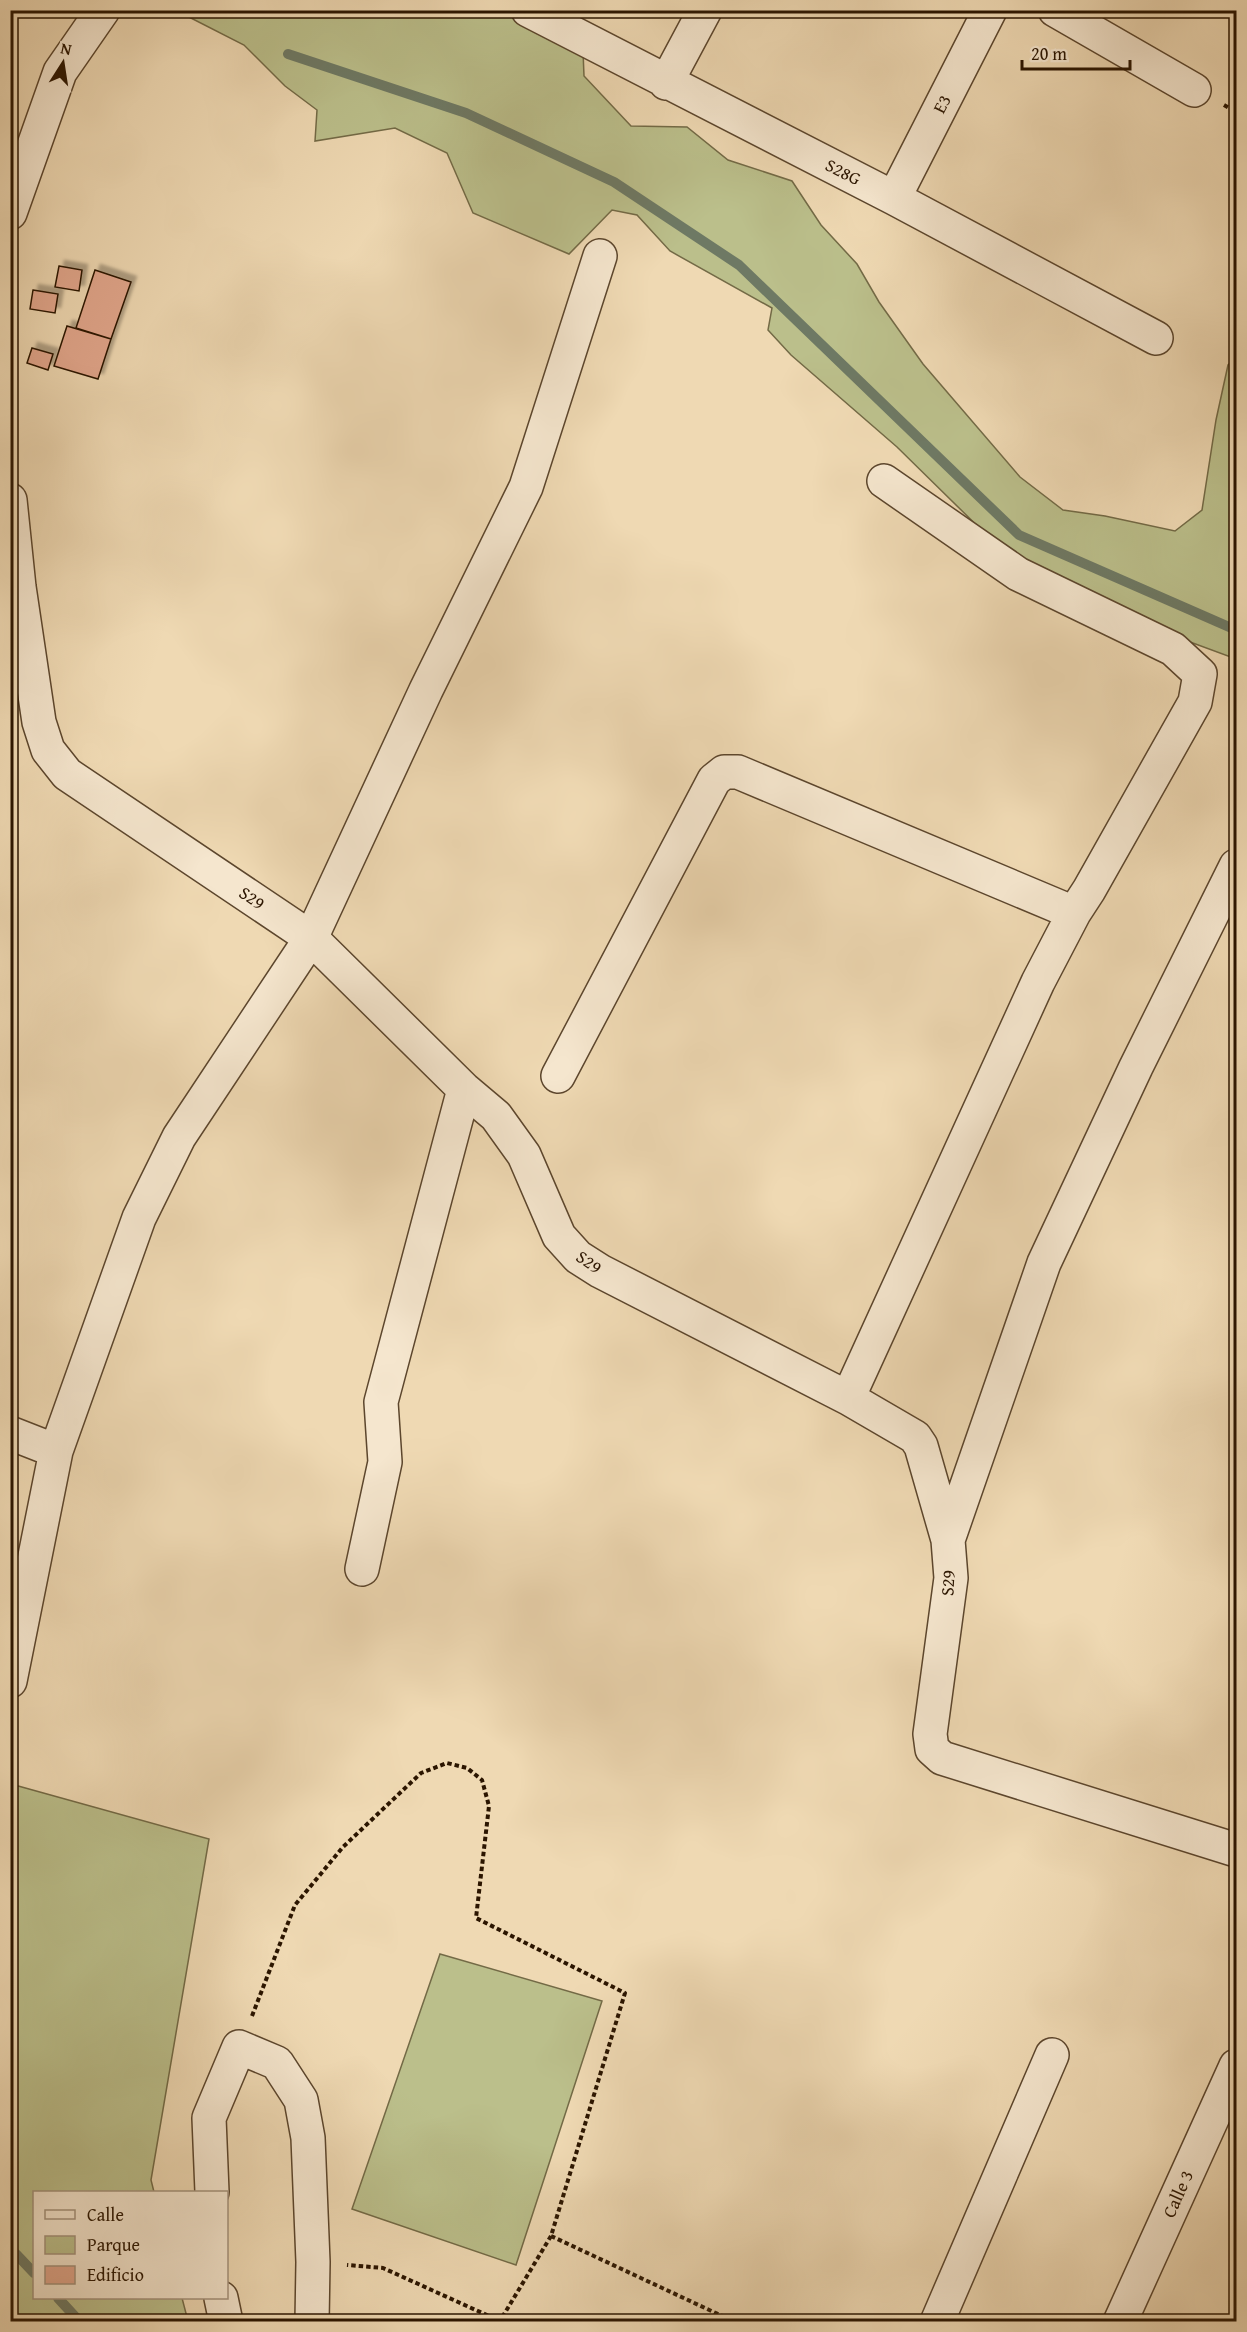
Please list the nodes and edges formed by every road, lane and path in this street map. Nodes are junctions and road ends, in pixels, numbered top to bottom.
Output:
1 (103, 10) edge
2 (528, 10) edge
3 (705, 10) edge
4 (990, 10) edge
5 (1055, 10) edge
6 (666, 83) junction
7 (1194, 90) dead end
8 (894, 198) junction
9 (10, 213) edge
10 (600, 256) dead end
11 (1156, 338) dead end
12 (884, 481) dead end
13 (10, 500) edge
14 (1236, 866) edge
15 (1074, 913) junction
16 (311, 938) junction
17 (558, 1076) dead end
18 (464, 1089) junction
19 (848, 1398) junction
20 (10, 1433) edge
21 (56, 1451) junction
22 (948, 1540) junction
23 (362, 1569) dead end
24 (10, 1681) edge
25 (1236, 1850) edge
26 (239, 2047) junction
27 (1052, 2055) dead end
28 (1236, 2066) edge
29 (212, 2191) edge
30 (551, 2236) junction
31 (313, 2262) junction
32 (221, 2299) edge
33 (226, 2322) edge
34 (312, 2322) edge
35 (735, 2322) edge
36 (937, 2322) edge
37 (1120, 2322) edge

1 - 9 street
2 - 6 street, S28G
3 - 6 street
4 - 8 street, E3
5 - 7 street
6 - 8 street, S28G
8 - 11 street, S28G
10 - 16 street
12 - 15 street
13 - 16 street, S29
14 - 22 street
15 - 17 street
15 - 19 street
16 - 18 street, S29
16 - 21 street
18 - 19 street, S29
18 - 23 street
19 - 22 street, S29
20 - 21 street
21 - 24 street
22 - 25 street, S29
26 - 29 street
26 - 30 path
26 - 31 street
27 - 36 street
28 - 37 street, Calle 3
30 - 31 path
30 - 35 path
31 - 34 street
32 - 33 street

